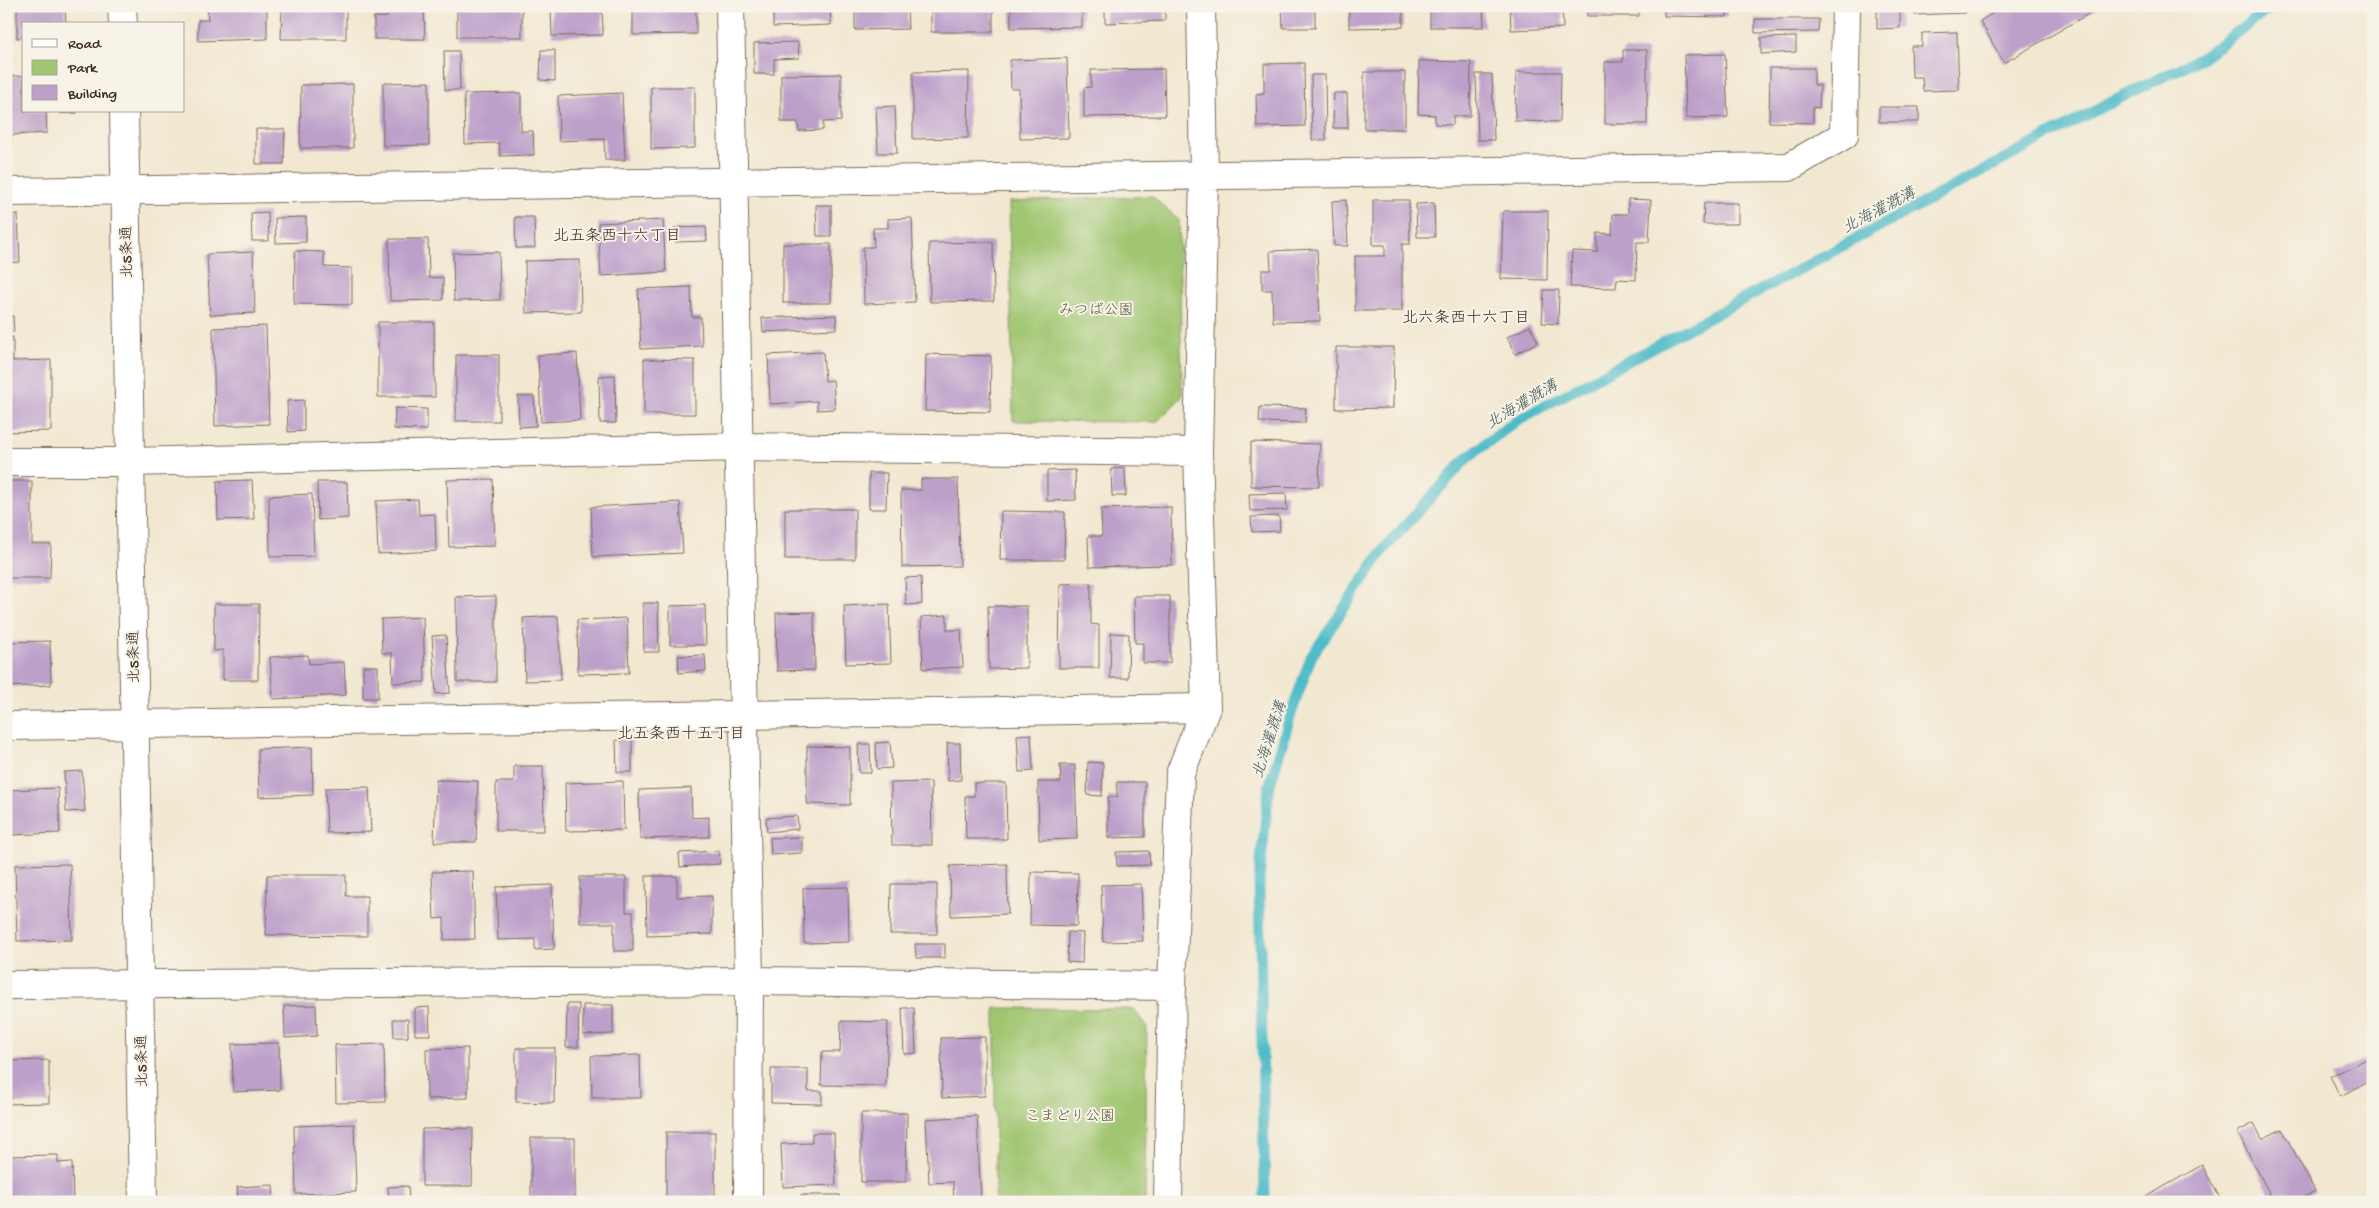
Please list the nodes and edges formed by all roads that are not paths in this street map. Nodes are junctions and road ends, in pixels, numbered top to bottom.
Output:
1 (122, 6) edge
2 (730, 6) edge
3 (1201, 6) edge
4 (1846, 6) edge
5 (123, 22) edge
6 (124, 112) edge
7 (1204, 174) junction
8 (733, 182) junction
9 (6, 192) edge
10 (126, 192) junction
11 (738, 447) junction
12 (1198, 452) junction
13 (6, 462) edge
14 (130, 462) junction
15 (1206, 708) junction
16 (743, 714) junction
17 (134, 725) junction
18 (6, 726) edge
19 (749, 981) junction
20 (140, 984) junction
21 (6, 985) edge
22 (1172, 986) junction
23 (142, 1202) edge
24 (748, 1202) edge
25 (1168, 1202) edge

1 - 5 street
2 - 8 street
3 - 7 street
4 - 7 street
6 - 10 street, 北5条通
7 - 8 street
7 - 12 street
8 - 10 street
8 - 11 street
9 - 10 street
10 - 14 street, 北5条通
11 - 12 street
11 - 14 street
11 - 16 street
12 - 15 street
13 - 14 street
14 - 17 street, 北5条通
15 - 16 street
15 - 22 street
16 - 17 street
16 - 19 street
17 - 18 street
17 - 20 street, 北5条通
19 - 20 street
19 - 22 street
19 - 24 street
20 - 21 street
20 - 23 street, 北5条通
22 - 25 street

